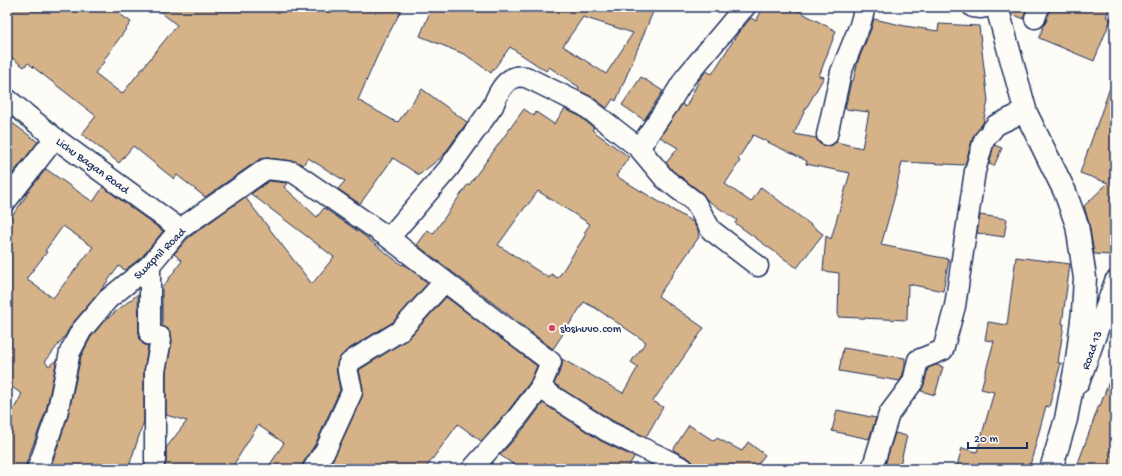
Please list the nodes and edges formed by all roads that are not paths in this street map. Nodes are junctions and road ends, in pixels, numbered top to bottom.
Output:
1 (745, 7) edge
2 (865, 7) edge
3 (972, 7) edge
4 (987, 7) edge
5 (997, 7) edge
6 (7, 99) edge
7 (1026, 113) junction
8 (827, 135) dead end
9 (55, 138) junction
10 (639, 148) junction
11 (10, 192) edge
12 (180, 229) junction
13 (389, 238) junction
14 (150, 265) junction
15 (758, 266) dead end
16 (1115, 281) edge
17 (444, 282) junction
18 (540, 388) junction
19 (1066, 419) junction
20 (154, 461) dead end
21 (37, 469) edge
22 (313, 469) edge
23 (472, 469) edge
24 (684, 469) edge
25 (872, 469) edge
26 (1051, 469) edge

1 - 10 street
2 - 8 street
3 - 4 street
5 - 7 street
6 - 9 street, Lichu Bagan Road
7 - 19 street
7 - 25 street
9 - 11 street
9 - 12 street, Lichu Bagan Road
10 - 13 street
10 - 15 street
12 - 13 street, Swapnil Road
12 - 14 street, Swapnil Road
13 - 17 street, Swapnil Road
14 - 20 street
14 - 21 street, Swapnil Road
16 - 19 street, Road 13
17 - 18 street, Swapnil Road
17 - 22 street
18 - 23 street
18 - 24 street
19 - 26 street

